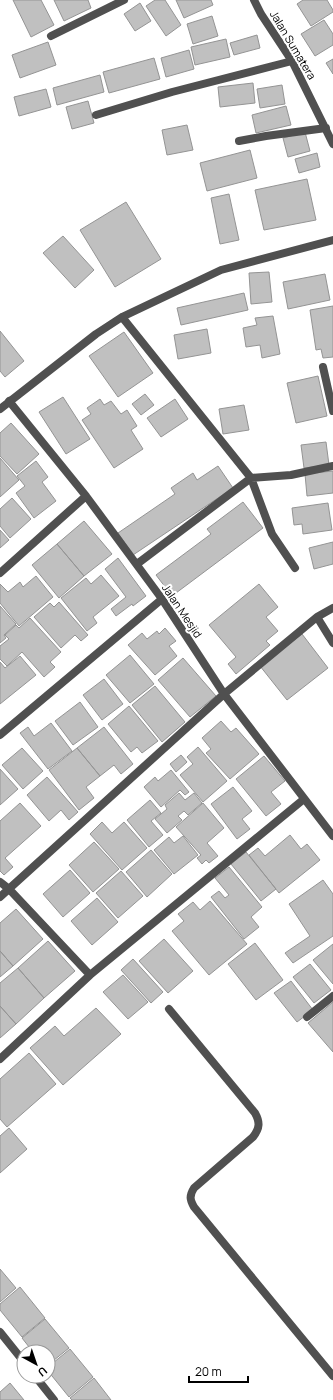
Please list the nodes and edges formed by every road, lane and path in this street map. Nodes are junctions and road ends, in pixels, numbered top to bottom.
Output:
1 (124, 0) edge
2 (254, 0) edge
3 (51, 36) dead end
4 (292, 61) junction
5 (96, 115) dead end
6 (326, 128) junction
7 (239, 141) dead end
8 (333, 144) edge
9 (333, 240) edge
10 (122, 317) junction
11 (323, 367) dead end
12 (9, 401) junction
13 (0, 409) edge
14 (333, 411) edge
15 (333, 466) edge
16 (252, 478) junction
17 (86, 496) junction
18 (136, 564) junction
19 (295, 568) dead end
20 (0, 573) edge
21 (162, 599) junction
22 (333, 608) edge
23 (317, 617) junction
24 (333, 642) edge
25 (224, 694) junction
26 (0, 735) edge
27 (304, 799) junction
28 (333, 836) edge
29 (0, 882) edge
30 (9, 890) junction
31 (0, 897) edge
32 (90, 975) junction
33 (333, 996) edge
34 (169, 1009) dead end
35 (308, 1018) dead end
36 (0, 1059) edge
37 (0, 1332) edge
38 (16, 1352) edge
39 (333, 1376) edge
40 (41, 1384) edge
41 (54, 1400) edge

1 - 3 street
2 - 4 street, Jalan Sumatera
4 - 5 street
4 - 6 street, Jalan Sumatera
6 - 7 street
6 - 8 street, Jalan Sumatera
9 - 10 street
10 - 12 street
10 - 16 street
11 - 14 street
12 - 13 street
12 - 17 street, Jalan Mesjid
15 - 16 street
16 - 18 street
16 - 19 street
17 - 18 street, Jalan Mesjid
17 - 20 street
18 - 21 street, Jalan Mesjid
21 - 25 street, Jalan Mesjid
21 - 26 street
22 - 23 street
23 - 24 street
23 - 25 street
25 - 27 street, Jalan Mesjid
25 - 30 street
27 - 28 street, Jalan Mesjid
27 - 32 street
29 - 30 street
30 - 31 street
30 - 32 street
32 - 36 street
33 - 35 street
34 - 39 street
37 - 38 street
40 - 41 street

